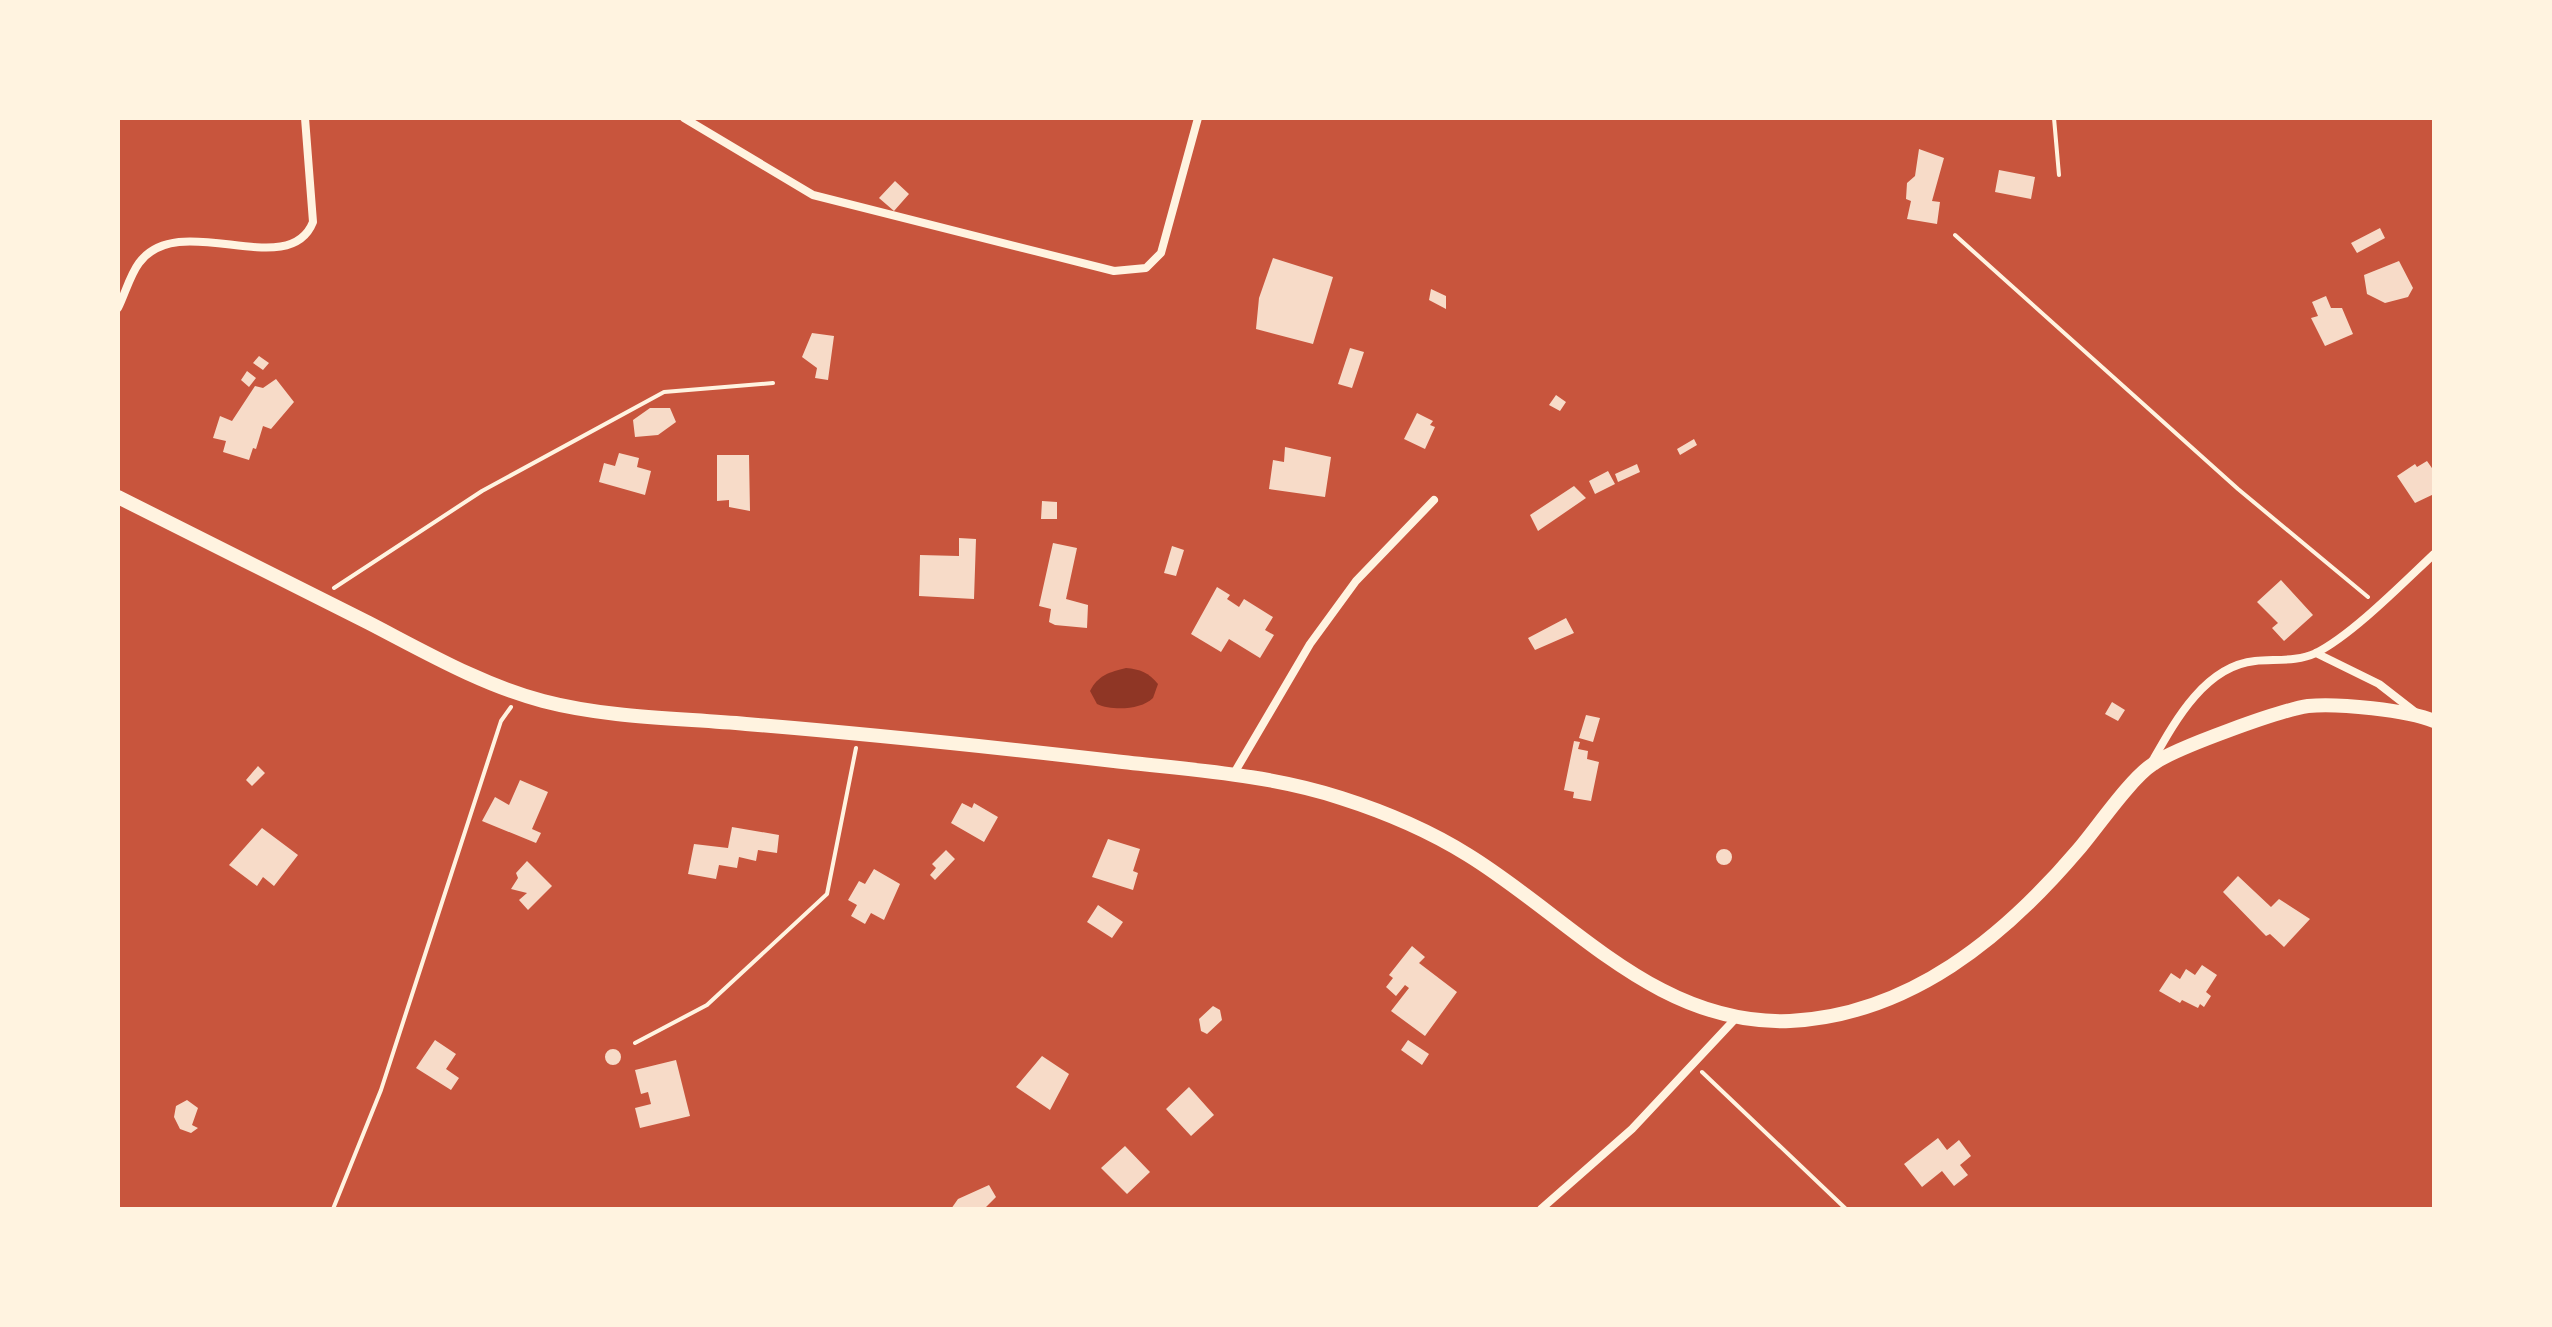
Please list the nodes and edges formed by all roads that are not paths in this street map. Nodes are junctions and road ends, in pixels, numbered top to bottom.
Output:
1 (305, 118) edge
2 (684, 118) edge
3 (1198, 118) edge
4 (118, 308) edge
5 (118, 497) edge
6 (1434, 500) dead end
7 (2434, 554) edge
8 (2316, 653) junction
9 (2419, 715) junction
10 (2434, 721) edge
11 (2151, 764) junction
12 (1233, 775) junction
13 (1736, 1018) junction
14 (1541, 1209) edge

1 - 4 street
2 - 3 street
5 - 12 main road
6 - 12 street
7 - 8 street
8 - 9 street
8 - 11 street
9 - 10 main road
9 - 11 main road
11 - 13 main road
12 - 13 main road
13 - 14 street

